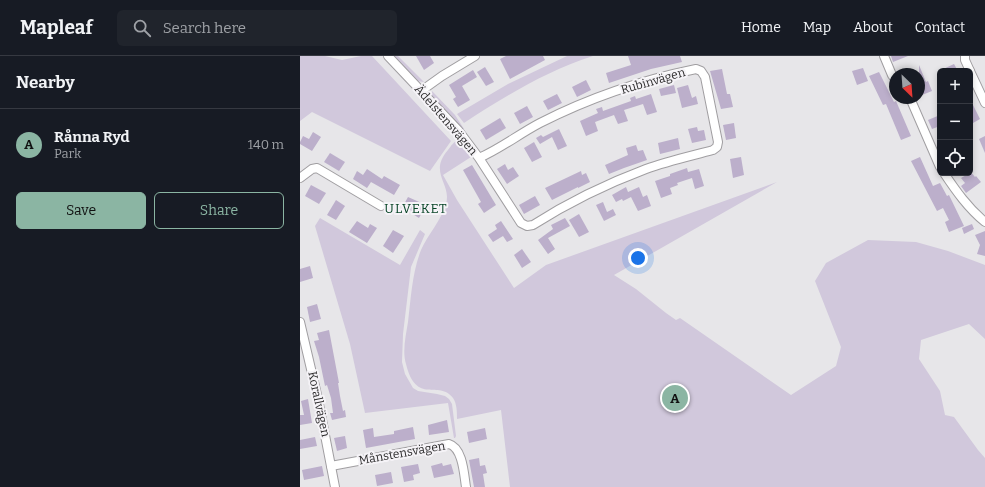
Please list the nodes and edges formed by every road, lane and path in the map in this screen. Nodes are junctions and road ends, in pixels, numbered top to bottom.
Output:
1 (388, 56) edge
2 (475, 56) edge
3 (884, 56) edge
4 (965, 56) edge
5 (889, 68) edge
6 (969, 68) edge
7 (973, 77) edge
8 (421, 91) junction
9 (985, 103) edge
10 (913, 104) edge
11 (479, 158) junction
12 (937, 160) edge
13 (946, 176) edge
14 (300, 178) edge
15 (382, 206) dead end
16 (985, 222) edge
17 (527, 226) joint
18 (300, 322) edge
19 (331, 466) junction
20 (335, 487) edge
21 (466, 487) edge

1 - 8 street, Ädelstensvägen
2 - 8 street
3 - 5 street
4 - 6 street
7 - 9 street
8 - 11 street, Ädelstensvägen
10 - 12 street
11 - 17 street, Ädelstensvägen
11 - 17 street, Rubinvägen
13 - 16 street
14 - 15 street
18 - 19 street, Korallvägen
19 - 20 street, Korallvägen
19 - 21 street, Månstensvägen

